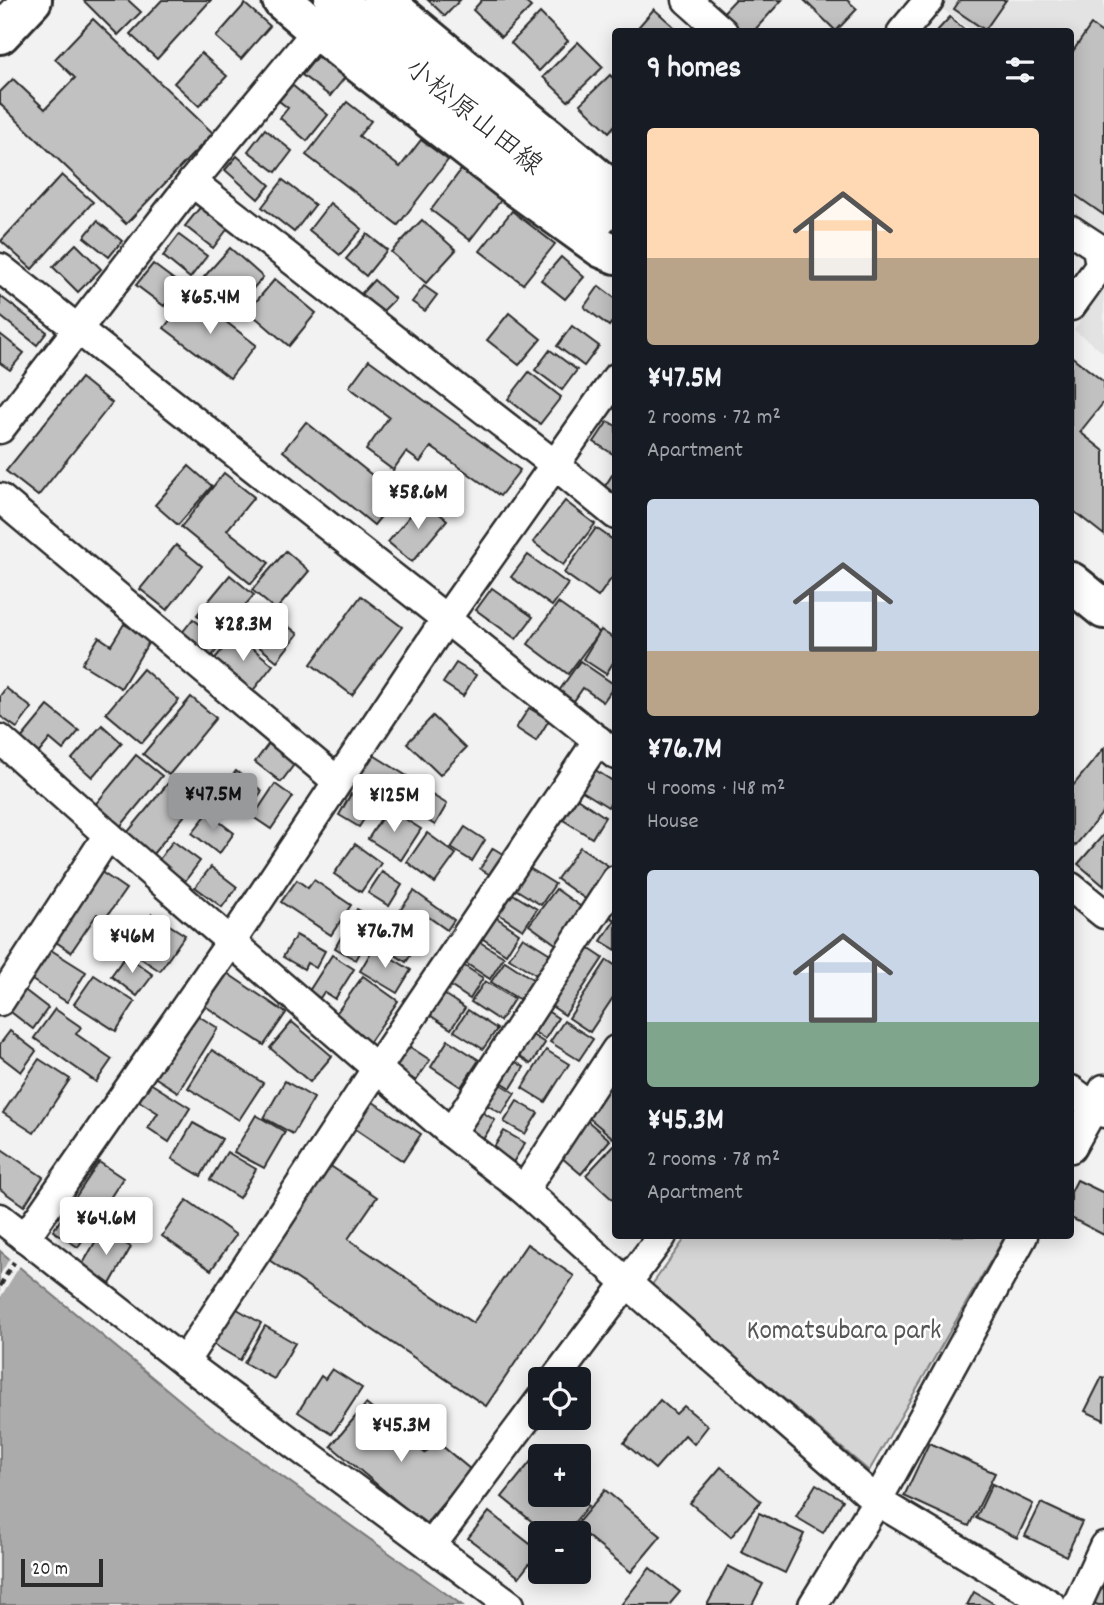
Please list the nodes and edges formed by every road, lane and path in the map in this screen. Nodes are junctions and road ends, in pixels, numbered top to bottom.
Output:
1 (32, 0) edge
2 (282, 0) edge
3 (382, 0) edge
4 (687, 0) edge
5 (929, 0) edge
6 (325, 14) edge
7 (718, 28) edge
8 (905, 28) edge
9 (0, 34) edge
10 (192, 182) junction
11 (612, 191) edge
12 (612, 227) edge
13 (1074, 232) edge
14 (612, 252) edge
15 (0, 268) edge
16 (1074, 302) edge
17 (78, 329) junction
18 (611, 394) edge
19 (0, 429) edge
20 (554, 464) junction
21 (0, 498) edge
22 (612, 512) edge
23 (1074, 584) edge
24 (1104, 609) edge
25 (446, 619) junction
26 (0, 739) edge
27 (607, 747) edge
28 (337, 781) junction
29 (108, 835) junction
30 (612, 886) edge
31 (1074, 889) edge
32 (1104, 914) edge
33 (231, 942) junction
34 (0, 1001) edge
35 (612, 1056) edge
36 (377, 1068) junction
37 (1074, 1091) edge
38 (1101, 1103) edge
39 (451, 1132) junction
40 (1074, 1144) edge
41 (524, 1190) junction
42 (0, 1218) edge
43 (660, 1239) edge
44 (1021, 1239) edge
45 (22, 1247) junction
46 (627, 1283) junction
47 (0, 1286) edge
48 (184, 1362) junction
49 (564, 1367) edge
50 (528, 1416) edge
51 (877, 1501) junction
52 (431, 1546) junction
53 (1104, 1546) edge
54 (510, 1605) edge
55 (813, 1605) edge
56 (1051, 1605) edge
57 (1077, 1605) edge

1 - 9 main road
2 - 6 main road
3 - 11 main road
4 - 7 street
5 - 8 street
6 - 10 street
6 - 12 main road, 小松原山田線
6 - 14 main road
10 - 17 street
10 - 20 street
13 - 16 street
15 - 17 street
17 - 19 street
17 - 25 street
18 - 20 street
20 - 22 street
20 - 25 street
21 - 28 street
23 - 24 main road
25 - 27 street
25 - 28 street
26 - 29 street
27 - 36 street
28 - 33 street
29 - 33 street
29 - 34 street
30 - 39 street
31 - 32 street
33 - 36 street
33 - 45 street
35 - 41 street
36 - 39 street
36 - 48 street
37 - 38 street
38 - 40 street
39 - 41 street
41 - 46 street
42 - 45 street
43 - 46 street
44 - 51 street
45 - 47 path
45 - 48 street
46 - 49 street
46 - 51 street
48 - 52 street
50 - 52 street
51 - 55 street
51 - 56 street
52 - 54 street
53 - 57 street

